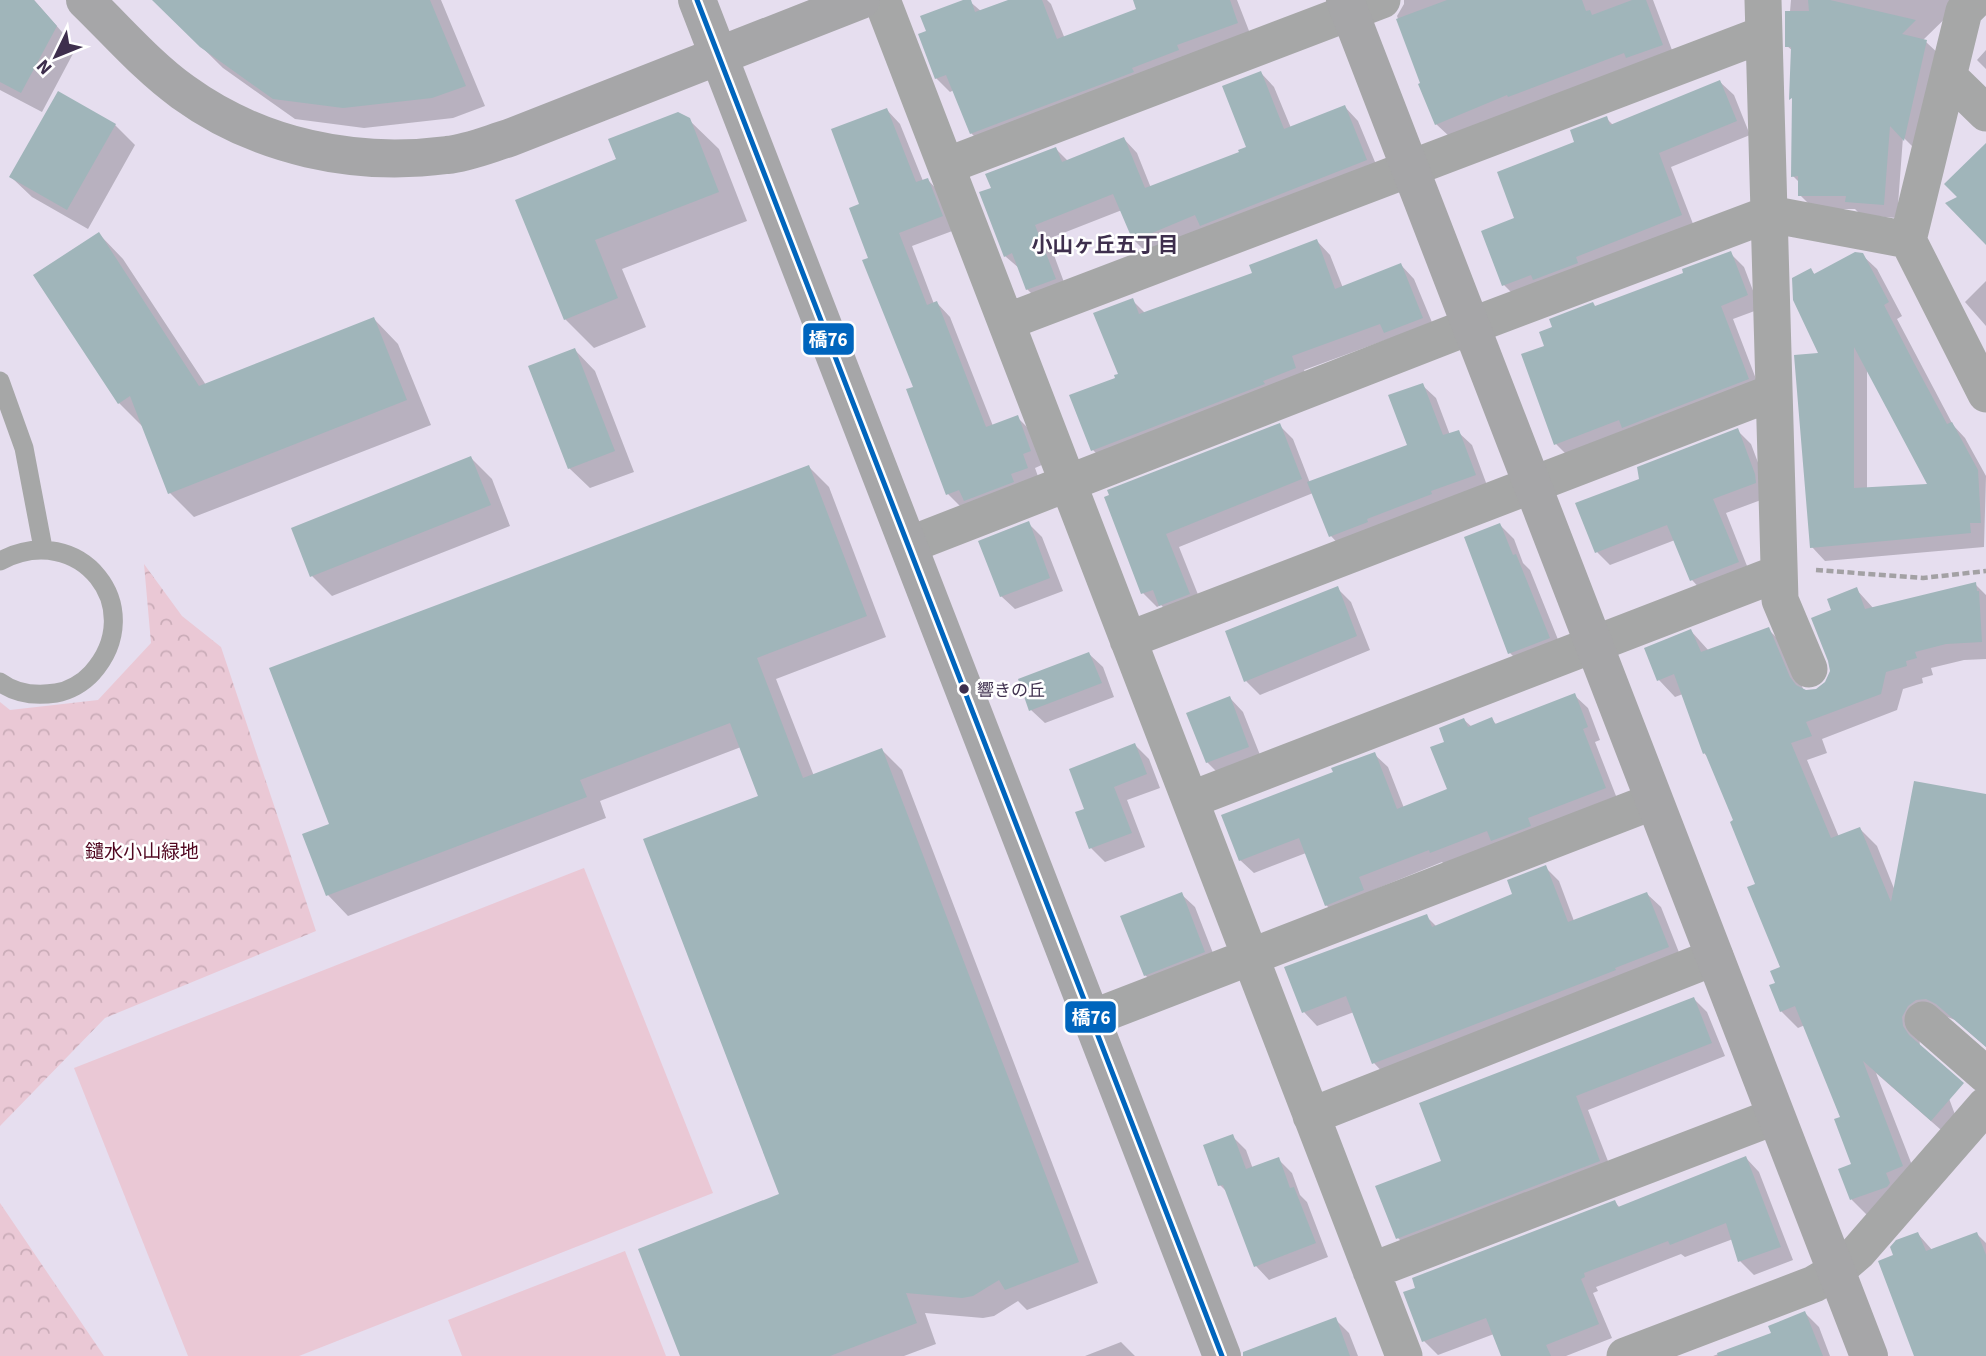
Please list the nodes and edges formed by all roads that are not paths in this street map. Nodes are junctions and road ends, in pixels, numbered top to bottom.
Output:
1 (85, 0) edge
2 (697, 0) edge
3 (861, 0) edge
4 (882, 0) edge
5 (1975, 0) edge
6 (1359, 4) edge
7 (1764, 17) edge
8 (719, 55) junction
9 (1948, 76) junction
10 (1986, 113) edge
11 (946, 166) junction
12 (1409, 168) junction
13 (1769, 214) junction
14 (1908, 240) junction
15 (1006, 322) junction
16 (1471, 326) junction
17 (0, 381) edge
18 (1774, 392) junction
19 (1986, 394) edge
20 (1068, 482) junction
21 (1532, 484) junction
22 (909, 545) junction
23 (43, 548) junction
24 (0, 561) edge
25 (1779, 573) junction
26 (1128, 639) junction
27 (1593, 643) junction
28 (1809, 669) dead end
29 (0, 682) edge
30 (1190, 800) junction
31 (1654, 801) junction
32 (1250, 957) junction
33 (1715, 957) junction
34 (1092, 1018) junction
35 (1934, 1030) dead end
36 (1986, 1075) edge
37 (1311, 1115) junction
38 (1776, 1116) junction
39 (1984, 1117) edge
40 (1371, 1271) junction
41 (1836, 1271) junction
42 (1223, 1356) edge
43 (1404, 1356) edge
44 (1625, 1356) edge
45 (1869, 1356) edge

1 - 8 street
2 - 8 street
3 - 8 street
4 - 11 street
5 - 9 street
6 - 11 street
6 - 12 street
7 - 12 street
7 - 13 street
8 - 22 street
9 - 10 street
9 - 14 street
11 - 15 street
12 - 15 street
12 - 16 street
13 - 14 street
13 - 16 street
13 - 18 street
14 - 19 street
15 - 20 street
16 - 20 street
16 - 21 street
17 - 23 lane
18 - 21 street
18 - 25 street
20 - 22 street
20 - 26 street
21 - 26 street
21 - 27 street
22 - 34 street
23 - 24 lane
23 - 29 lane
25 - 27 street
25 - 28 street
26 - 30 street
27 - 30 street
27 - 31 street
30 - 32 street
31 - 32 street
31 - 33 street
32 - 34 street
32 - 37 street
33 - 37 street
33 - 38 street
34 - 42 street
35 - 36 street
37 - 40 street
38 - 40 street
38 - 41 street
39 - 41 street
40 - 43 street
41 - 44 street
41 - 45 street

